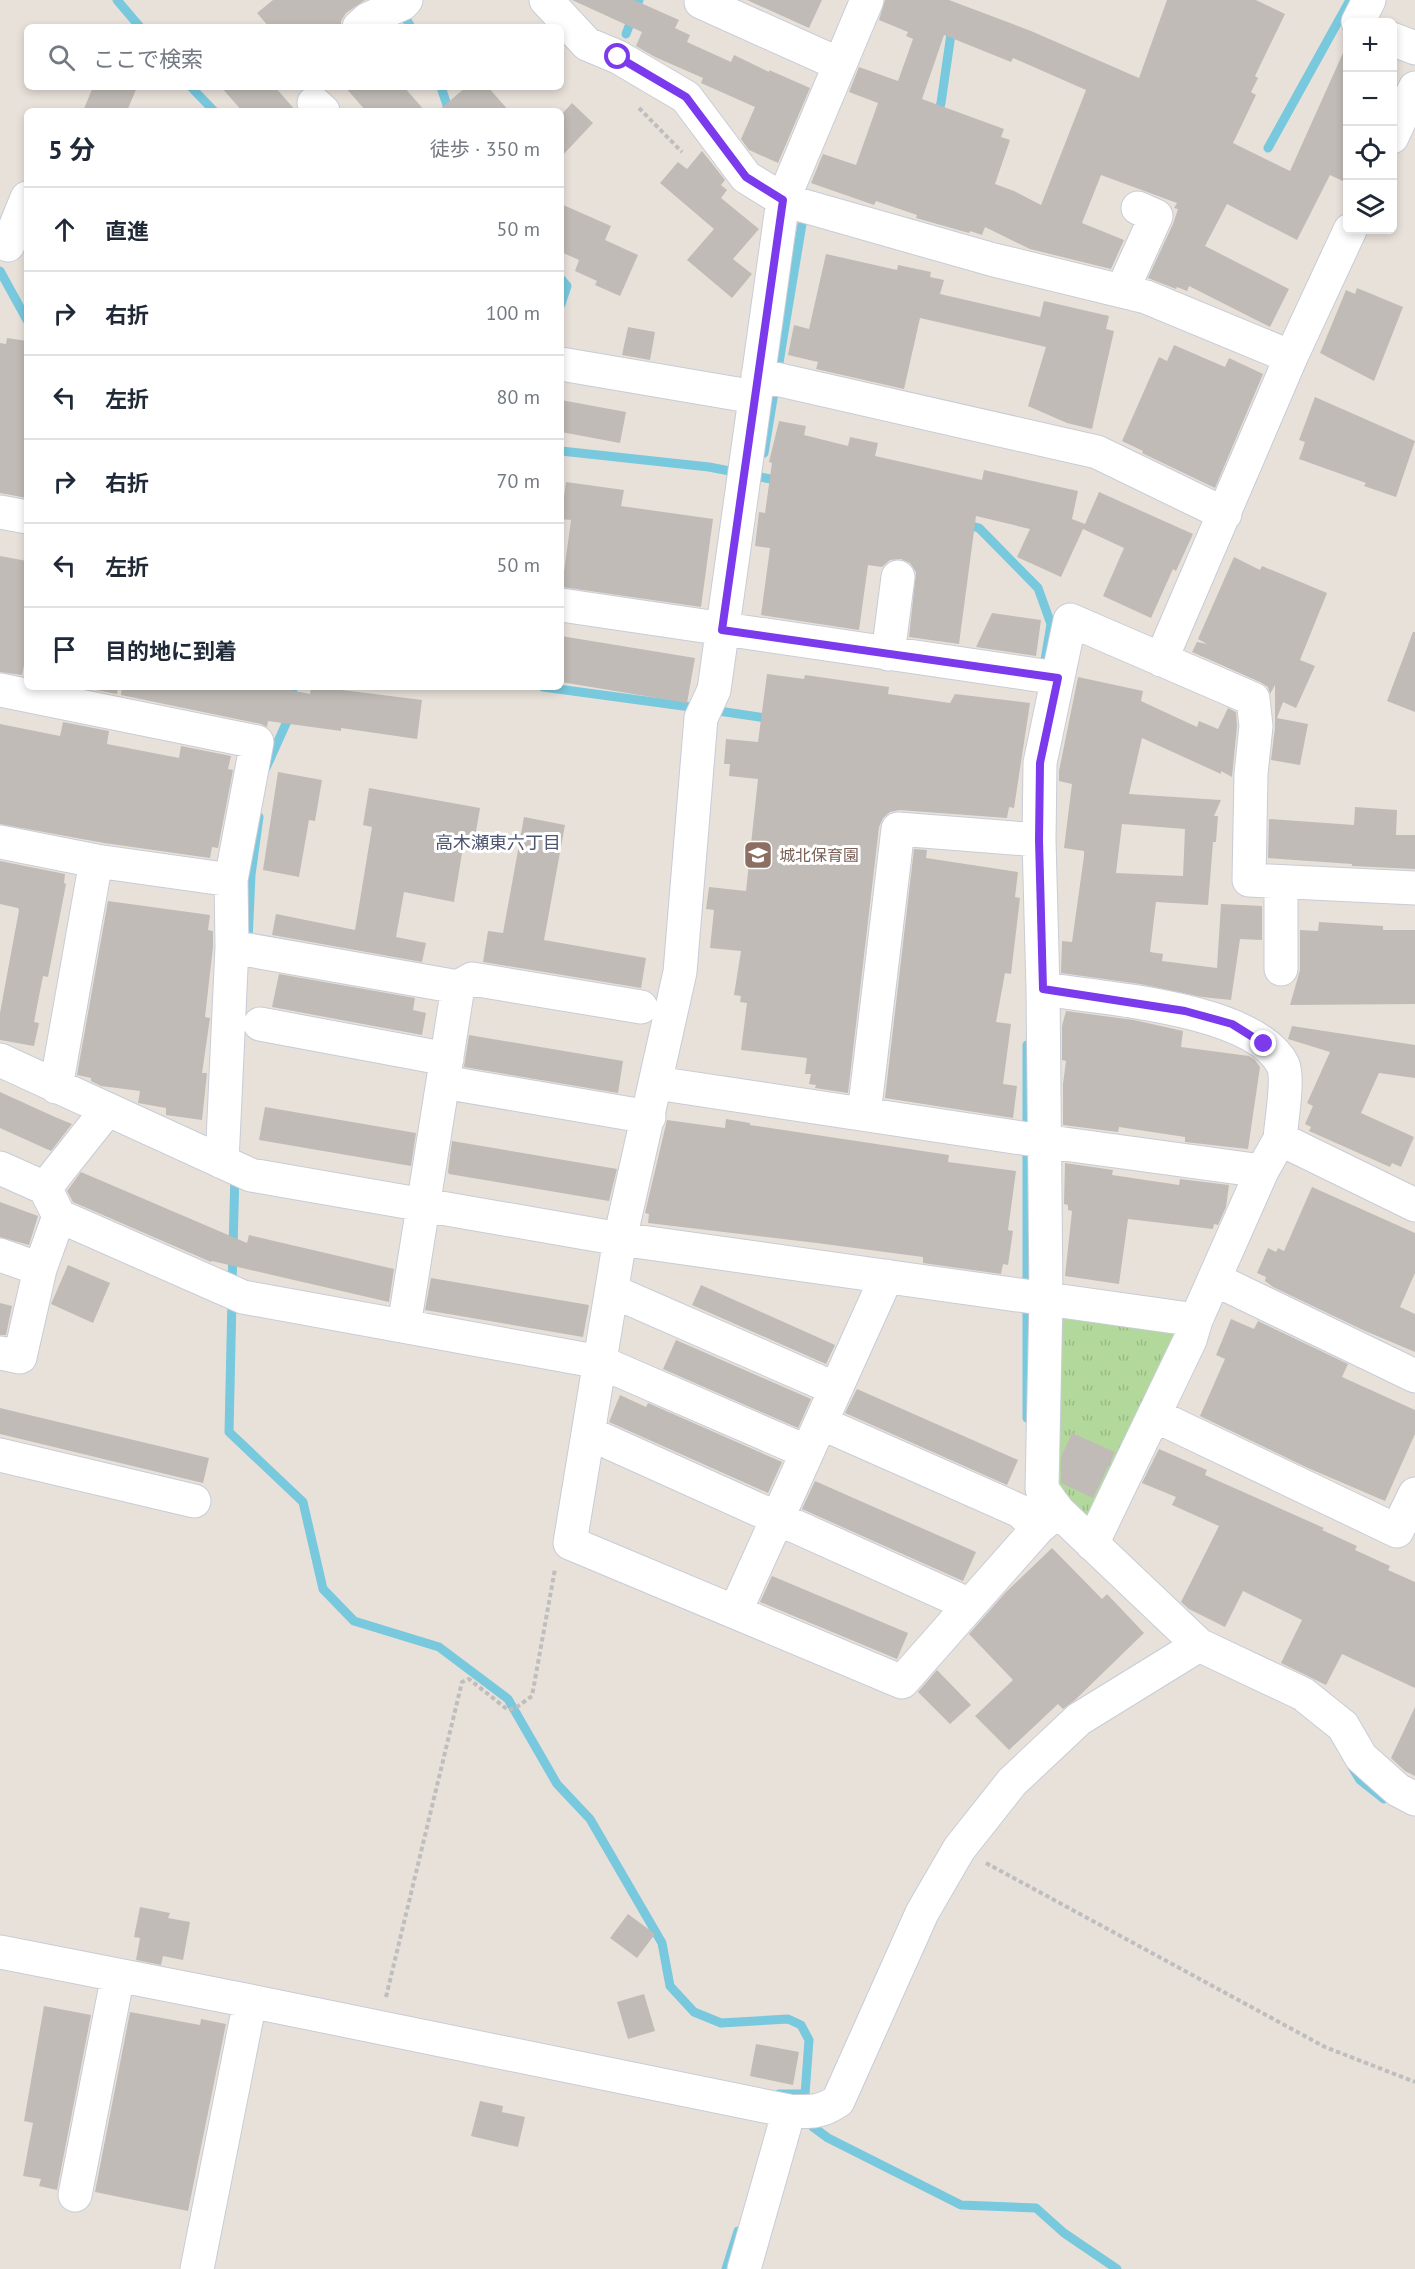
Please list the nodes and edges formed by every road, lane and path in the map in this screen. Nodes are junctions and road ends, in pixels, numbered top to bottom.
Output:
1 (546, 0) edge
2 (867, 0) edge
3 (1370, 0) edge
4 (701, 2) dead end
5 (399, 4) edge
6 (1360, 18) edge
7 (362, 24) edge
8 (1397, 41) edge
9 (1415, 48) edge
10 (839, 64) junction
11 (1415, 88) edge
12 (1397, 126) edge
13 (797, 205) junction
14 (24, 207) edge
15 (1138, 207) dead end
16 (1348, 234) edge
17 (9, 253) edge
18 (1122, 291) junction
19 (1291, 357) junction
20 (564, 364) edge
21 (767, 383) junction
22 (0, 512) edge
23 (1225, 514) junction
24 (24, 516) edge
25 (898, 577) dead end
26 (564, 605) edge
27 (722, 630) junction
28 (888, 654) junction
29 (1161, 660) junction
30 (1047, 676) junction
31 (0, 690) edge
32 (1029, 839) junction
33 (0, 842) edge
34 (96, 861) junction
35 (231, 880) junction
36 (1281, 882) junction
37 (1415, 888) edge
38 (244, 950) junction
39 (1281, 969) dead end
40 (458, 987) junction
41 (1043, 989) junction
42 (641, 1007) dead end
43 (260, 1024) dead end
44 (0, 1060) edge
45 (445, 1070) junction
46 (656, 1083) junction
47 (56, 1087) junction
48 (107, 1110) junction
49 (864, 1114) junction
50 (648, 1117) junction
51 (1280, 1139) junction
52 (1032, 1140) junction
53 (0, 1168) edge
54 (236, 1168) junction
55 (1262, 1172) junction
56 (52, 1202) junction
57 (424, 1205) junction
58 (1415, 1205) edge
59 (620, 1239) junction
60 (0, 1255) edge
61 (40, 1269) junction
62 (887, 1276) junction
63 (1214, 1279) junction
64 (612, 1291) junction
65 (1033, 1297) junction
66 (1196, 1320) junction
67 (404, 1326) junction
68 (0, 1353) edge
69 (600, 1362) junction
70 (1415, 1376) edge
71 (836, 1389) junction
72 (1154, 1415) junction
73 (588, 1433) junction
74 (814, 1438) junction
75 (0, 1455) edge
76 (1415, 1494) edge
77 (194, 1502) dead end
78 (777, 1519) junction
79 (1048, 1519) junction
80 (570, 1543) junction
81 (1092, 1544) junction
82 (970, 1605) junction
83 (735, 1612) junction
84 (1189, 1651) junction
85 (1415, 1799) edge
86 (960, 1849) junction
87 (0, 1952) edge
88 (118, 1975) junction
89 (250, 2001) junction
90 (384, 2005) dead end
91 (1415, 2082) edge
92 (779, 2109) junction
93 (75, 2195) dead end
94 (197, 2269) edge
95 (744, 2269) edge

1 - 13 street
2 - 10 street
3 - 6 street
4 - 10 street
5 - 7 street
8 - 9 street
10 - 13 street
11 - 12 street
13 - 18 street
13 - 21 street
14 - 17 street
15 - 18 street
16 - 19 street
18 - 19 street
19 - 23 street
20 - 21 street
21 - 23 street
21 - 27 street
22 - 24 street
23 - 29 street
25 - 28 street
26 - 27 street
27 - 28 street
27 - 46 street
28 - 30 street
29 - 30 street
29 - 36 street
30 - 32 street
31 - 35 street
32 - 41 street
32 - 49 street
33 - 34 street
34 - 35 street
34 - 47 street
35 - 38 street
36 - 37 street
36 - 39 street
38 - 40 street
38 - 54 street
40 - 42 street
40 - 45 street
41 - 51 street
41 - 52 street
43 - 45 street
44 - 47 street
45 - 50 street
45 - 57 street
46 - 49 street
46 - 50 street
47 - 48 street
48 - 54 street
48 - 56 street
49 - 52 street
50 - 59 street
51 - 55 street
51 - 58 street
52 - 55 street
52 - 65 street
53 - 56 street
54 - 57 street
55 - 63 street
56 - 61 street
56 - 67 street
57 - 59 street
57 - 67 street
59 - 62 street
59 - 64 street
60 - 61 street
61 - 68 street
62 - 65 street
62 - 71 street
63 - 66 street
63 - 70 street
64 - 69 street
64 - 71 street
65 - 66 street
65 - 79 street
66 - 72 street
67 - 69 street
69 - 73 street
69 - 74 street
71 - 74 street
72 - 76 street
72 - 81 street
73 - 78 street
73 - 80 street
74 - 78 street
74 - 79 street
75 - 77 street
78 - 82 street
78 - 83 street
79 - 81 street
79 - 82 street
80 - 83 street
80 - 90 path
81 - 84 street
82 - 83 street
84 - 85 street
84 - 86 street
86 - 91 path
86 - 92 street
87 - 88 street
88 - 89 street
88 - 93 street
89 - 92 street
89 - 94 street
92 - 95 street

